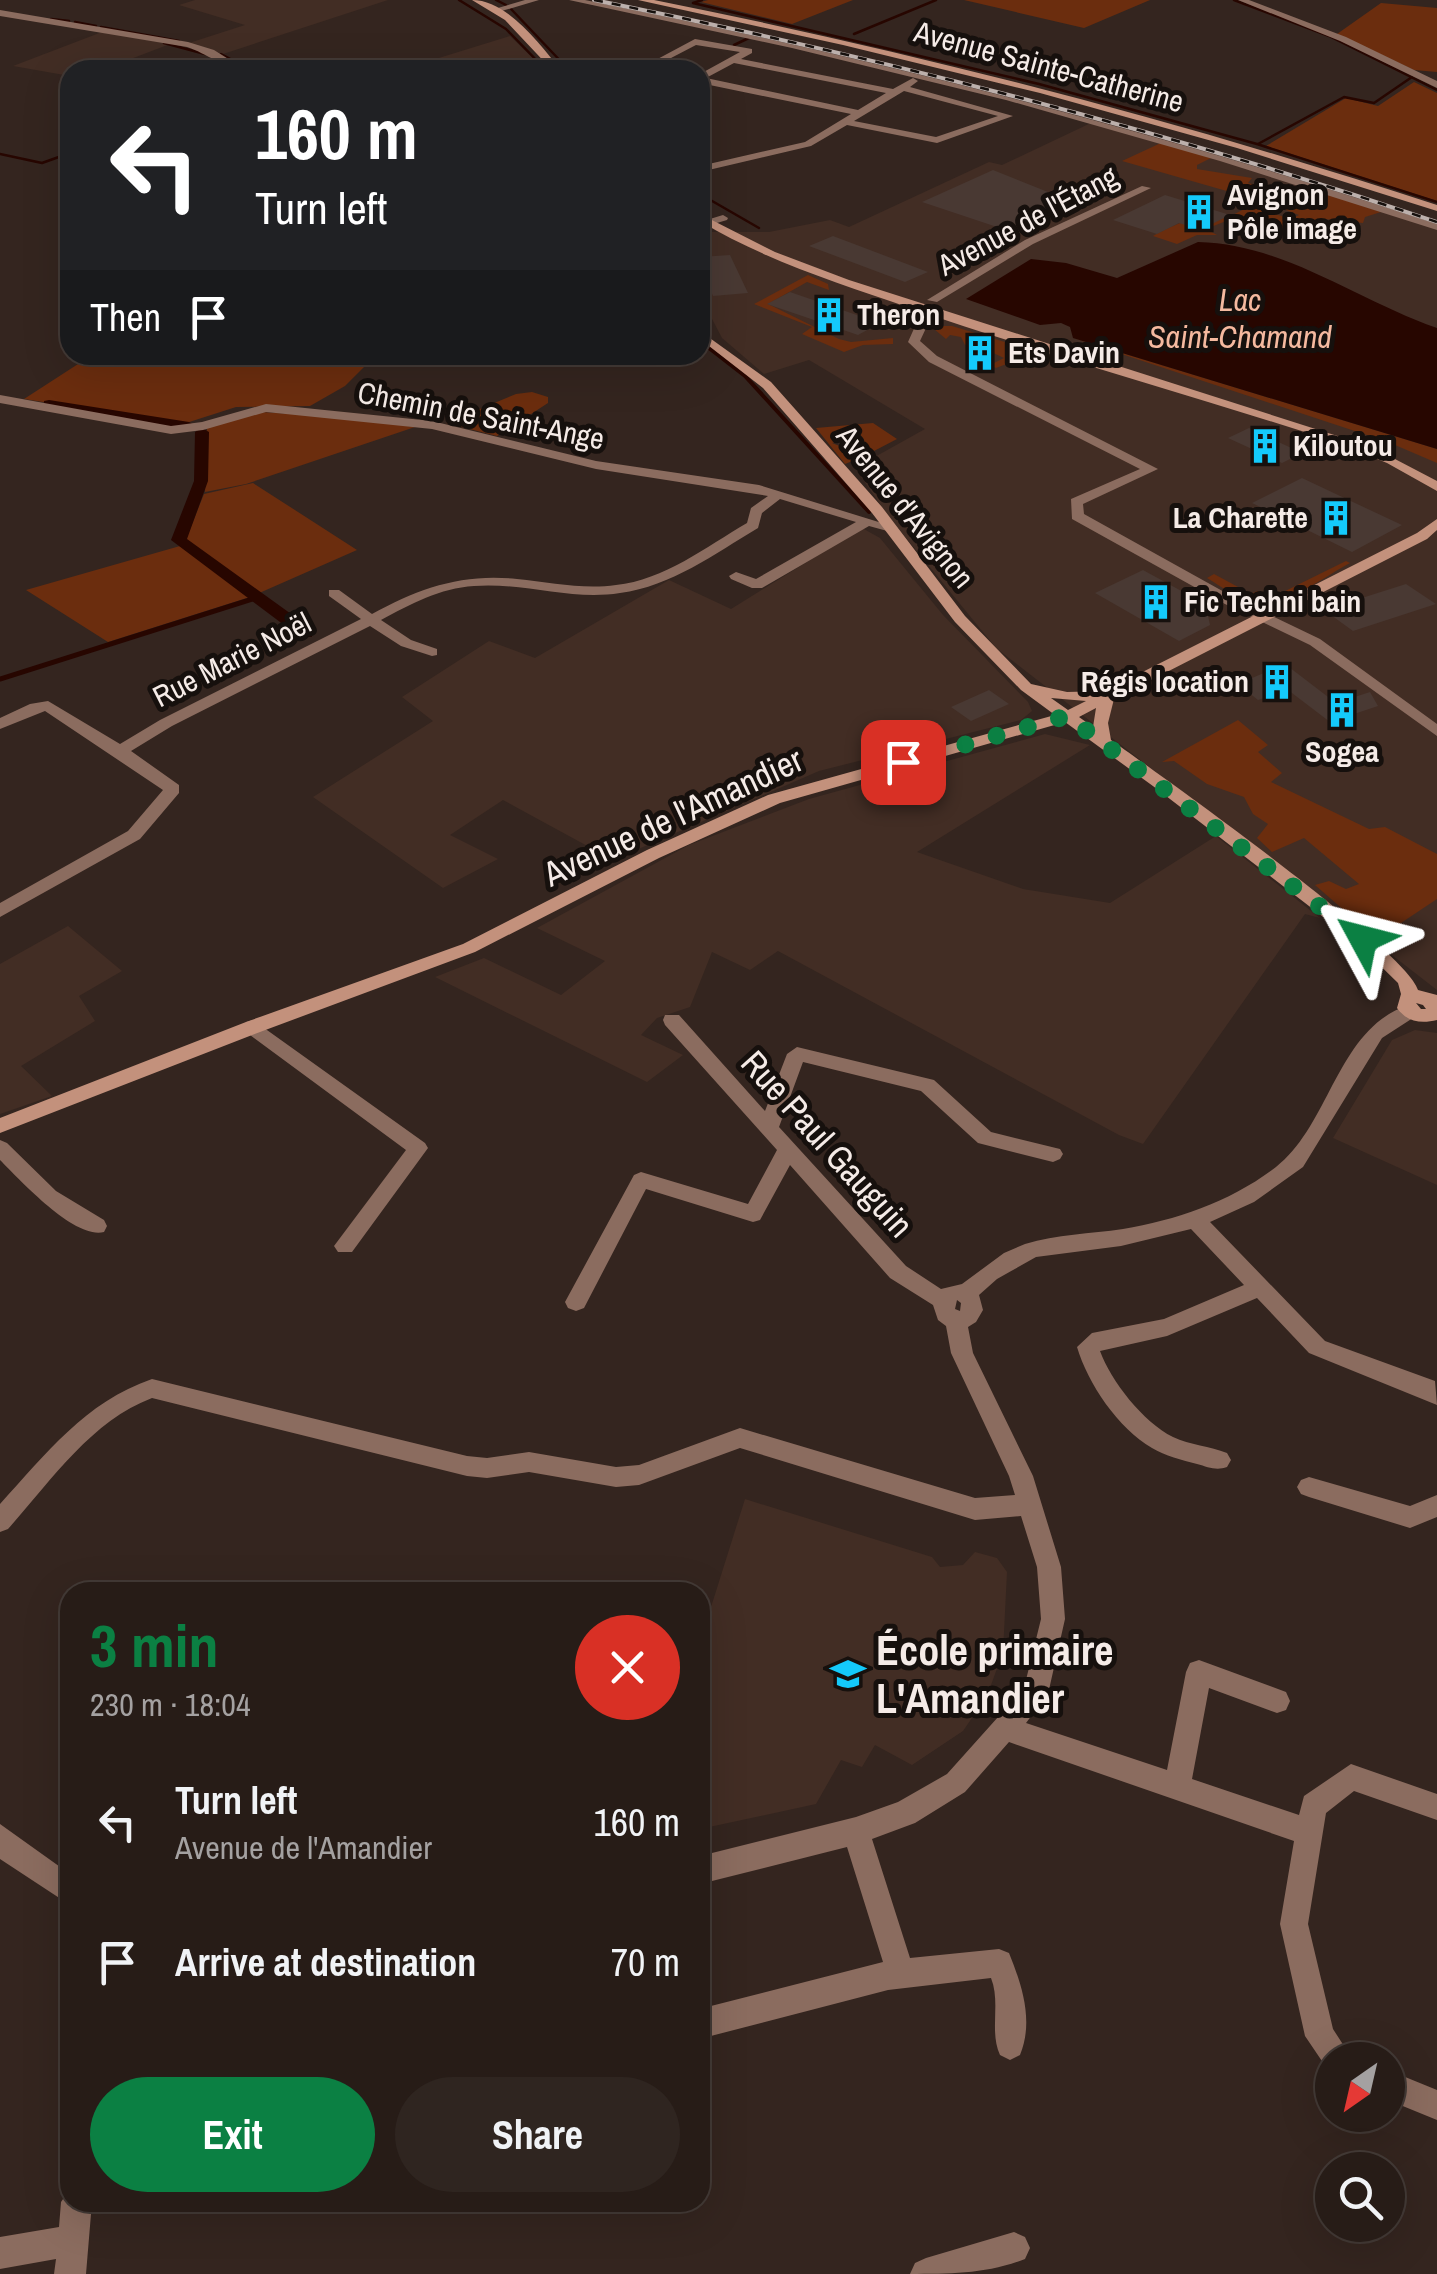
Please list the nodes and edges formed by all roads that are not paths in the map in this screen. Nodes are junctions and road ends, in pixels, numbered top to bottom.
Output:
1 (476, 0) edge
2 (535, 0) edge
3 (574, 0) edge
4 (642, 0) edge
5 (1242, 0) edge
6 (494, 10) junction
7 (0, 13) edge
8 (770, 39) junction
9 (749, 51) junction
10 (224, 60) edge
11 (548, 60) edge
12 (660, 60) edge
13 (733, 60) junction
14 (710, 73) edge
15 (923, 75) junction
16 (710, 81) edge
17 (1437, 85) edge
18 (897, 90) junction
19 (860, 113) junction
20 (847, 122) junction
21 (710, 166) edge
22 (1146, 188) dead end
23 (1437, 208) edge
24 (710, 210) edge
25 (723, 218) junction
26 (710, 220) edge
27 (710, 224) edge
28 (1437, 227) edge
29 (929, 306) junction
30 (710, 341) edge
31 (0, 399) edge
32 (1437, 471) edge
33 (1437, 487) edge
34 (779, 494) junction
35 (866, 522) junction
36 (1437, 524) edge
37 (891, 528) junction
38 (1429, 535) edge
39 (736, 576) dead end
40 (334, 593) dead end
41 (1266, 618) junction
42 (370, 620) junction
43 (432, 652) dead end
44 (1026, 687) junction
45 (1108, 696) junction
46 (1067, 716) junction
47 (0, 724) edge
48 (1437, 732) edge
49 (1103, 741) junction
50 (120, 751) junction
51 (0, 911) edge
52 (1410, 1004) junction
53 (1436, 1013) edge
54 (672, 1020) dead end
55 (253, 1027) junction
56 (0, 1126) edge
57 (769, 1128) junction
58 (0, 1148) edge
59 (788, 1149) junction
60 (1053, 1154) dead end
61 (1193, 1217) junction
62 (96, 1226) dead end
63 (345, 1246) dead end
64 (1258, 1288) junction
65 (576, 1302) dead end
66 (954, 1304) junction
67 (1437, 1396) edge
68 (1219, 1460) dead end
69 (1309, 1487) dead end
70 (1028, 1505) junction
71 (1437, 1506) edge
72 (0, 1521) edge
73 (1276, 1701) dead end
74 (1007, 1729) junction
75 (1177, 1787) junction
76 (1437, 1807) edge
77 (856, 1831) junction
78 (1309, 1832) junction
79 (0, 1838) edge
80 (710, 1868) edge
81 (60, 1884) edge
82 (901, 1973) junction
83 (710, 2021) edge
84 (1324, 2042) edge
85 (1010, 2045) dead end
86 (1405, 2092) edge
87 (1437, 2105) edge
88 (76, 2212) edge
89 (72, 2240) junction
90 (1014, 2248) dead end
91 (0, 2253) edge
92 (70, 2274) edge
93 (926, 2274) edge

1 - 6 main road
2 - 6 street
3 - 8 street
4 - 23 main road, Avenue Sainte-Catherine
5 - 17 street
6 - 11 main road
7 - 10 street
8 - 9 street
8 - 15 street
9 - 12 street
9 - 13 street
13 - 14 street
13 - 18 street
15 - 18 street
15 - 28 street
16 - 19 street
18 - 19 street
18 - 20 street
19 - 20 street
20 - 21 street
22 - 29 street, Avenue de l'Étang
24 - 25 main road
25 - 26 street
25 - 29 main road
27 - 29 main road
29 - 32 main road
29 - 33 main road
29 - 41 street
30 - 37 main road, Avenue d'Avignon
31 - 34 street, Chemin de Saint-Ange
34 - 35 street, Chemin de Saint-Ange
34 - 42 street, Rue Marie Noël
35 - 37 street, Chemin de Saint-Ange
35 - 39 street
36 - 38 main road, Avenue de l'Amandier
37 - 44 main road, Avenue d'Avignon
38 - 41 main road, Avenue de l'Amandier
40 - 42 street
41 - 45 main road, Avenue de l'Amandier
41 - 48 street
42 - 43 street
42 - 50 street, Rue Marie Noël
44 - 45 main road
44 - 46 main road, Avenue d'Avignon
45 - 46 main road, Avenue de l'Amandier
45 - 49 main road
46 - 49 main road, Avenue d'Avignon
46 - 55 main road, Avenue de l'Amandier
47 - 50 street
49 - 52 main road, Avenue d'Avignon
50 - 51 street
52 - 53 main road, Avenue d'Avignon
52 - 61 street
54 - 57 street, Rue Paul Gauguin
55 - 56 main road, Avenue de l'Amandier
55 - 63 street
57 - 59 street, Rue Paul Gauguin
57 - 60 street
58 - 62 street
59 - 65 street
59 - 66 street, Rue Paul Gauguin
61 - 64 street
61 - 66 street
64 - 67 street
64 - 68 street
66 - 70 street
69 - 71 street
70 - 72 street
70 - 74 street
73 - 75 street
74 - 75 street
74 - 77 street
75 - 78 street
76 - 78 street
77 - 80 street
77 - 82 street
78 - 84 street
79 - 81 street
82 - 83 street
82 - 85 street
86 - 87 street
88 - 89 street
89 - 91 street
89 - 92 street
90 - 93 street

